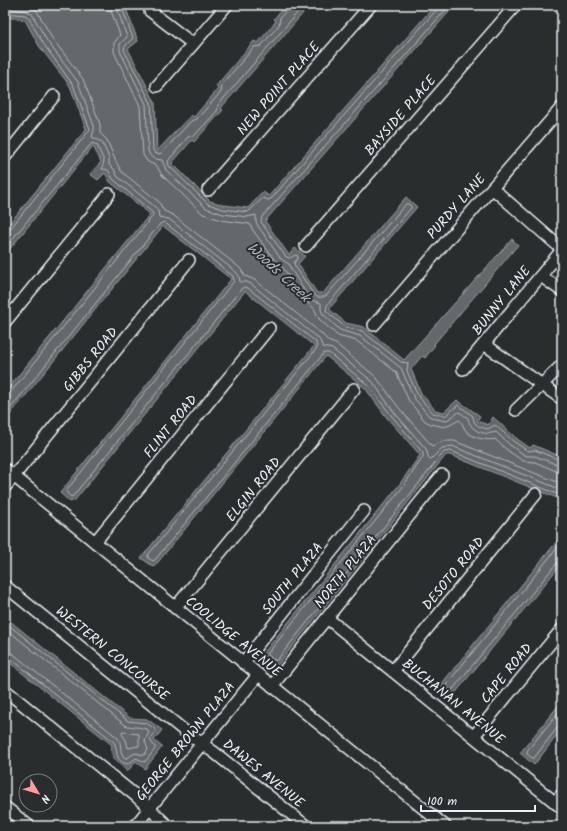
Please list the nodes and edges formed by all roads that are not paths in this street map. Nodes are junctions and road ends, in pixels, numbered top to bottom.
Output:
1 (155, 5) edge
2 (371, 5) edge
3 (516, 5) edge
4 (220, 7) edge
5 (193, 44) junction
6 (157, 86) dead end
7 (54, 96) dead end
8 (562, 107) edge
9 (5, 157) edge
10 (492, 188) junction
11 (208, 190) dead end
12 (109, 194) dead end
13 (306, 246) dead end
14 (562, 249) edge
15 (189, 260) dead end
16 (541, 276) junction
17 (562, 291) edge
18 (5, 322) edge
19 (374, 325) dead end
20 (269, 328) dead end
21 (484, 344) junction
22 (562, 365) edge
23 (463, 369) dead end
24 (542, 385) junction
25 (354, 389) dead end
26 (562, 400) edge
27 (516, 410) dead end
28 (9, 473) edge
29 (442, 475) dead end
30 (5, 487) edge
31 (536, 494) dead end
32 (364, 511) dead end
33 (95, 542) junction
34 (5, 586) edge
35 (175, 608) junction
36 (327, 618) junction
37 (562, 629) edge
38 (243, 663) junction
39 (393, 671) junction
40 (258, 675) junction
41 (272, 686) junction
42 (5, 690) edge
43 (474, 736) junction
44 (202, 744) junction
45 (560, 802) edge
46 (5, 807) edge
47 (149, 809) junction
48 (29, 826) edge
49 (135, 826) edge
50 (168, 826) edge
51 (306, 826) edge
52 (445, 826) edge

1 - 5 street
2 - 11 street, NEW POINT PLACE
3 - 13 street, BAYSIDE PLACE
4 - 5 street
5 - 6 street
7 - 9 street
8 - 10 street, PURDY LANE
10 - 14 street
10 - 19 street, PURDY LANE
12 - 18 street
14 - 16 street, BUNNY LANE
15 - 28 street, GIBBS ROAD
16 - 17 street
16 - 21 street, BUNNY LANE
20 - 33 street, FLINT ROAD
21 - 23 street, BUNNY LANE
21 - 24 street
22 - 24 street
24 - 26 street
24 - 27 street
25 - 35 street, ELGIN ROAD
28 - 30 street, GIBBS ROAD
28 - 33 street, COOLIDGE AVENUE
29 - 36 street, NORTH PLAZA
31 - 39 street, DESOTO ROAD
32 - 38 street, SOUTH PLAZA
33 - 35 street, COOLIDGE AVENUE
34 - 44 street, WESTERN CONCOURSE
35 - 38 street, COOLIDGE AVENUE
36 - 39 street, BUCHANAN AVENUE
36 - 41 street, NORTH PLAZA
37 - 43 street, CAPE ROAD
38 - 40 street, COOLIDGE AVENUE
39 - 43 street, BUCHANAN AVENUE
40 - 41 street, COOLIDGE AVENUE
40 - 44 street, GEORGE BROWN PLAZA
41 - 52 street, COOLIDGE AVENUE
42 - 47 street
43 - 45 street, BUCHANAN AVENUE
44 - 47 street, GEORGE BROWN PLAZA
44 - 51 street, DAWES AVENUE
46 - 48 street
47 - 49 street, GEORGE BROWN PLAZA
47 - 50 street

